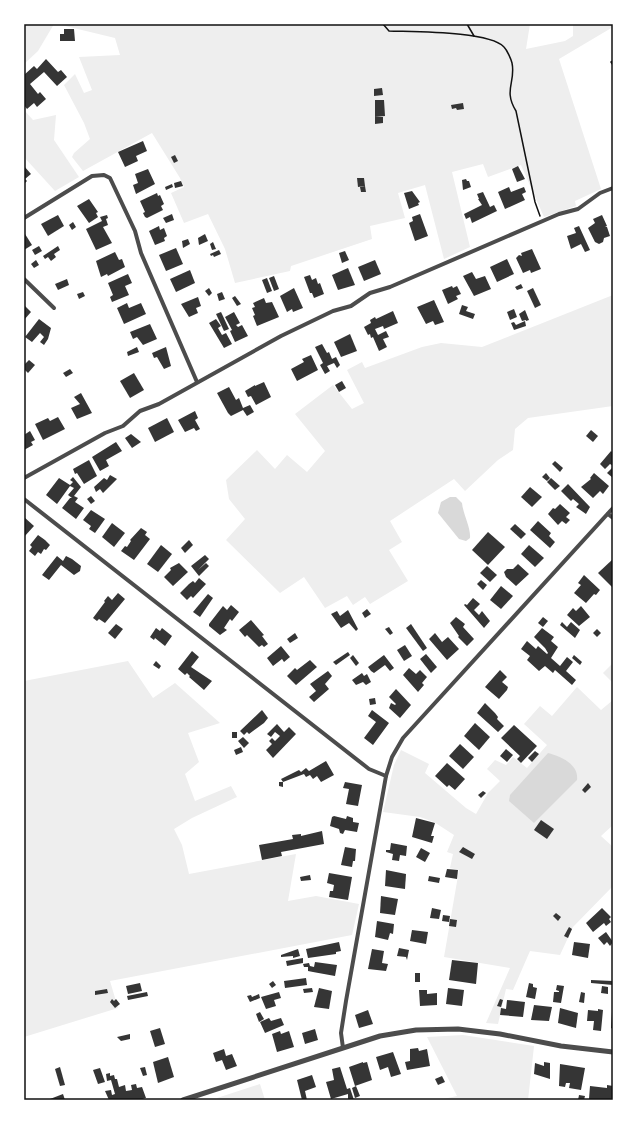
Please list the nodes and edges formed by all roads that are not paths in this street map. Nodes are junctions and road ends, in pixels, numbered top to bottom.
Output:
1 (613, 188) edge
2 (24, 218) edge
3 (24, 279) edge
4 (54, 308) dead end
5 (197, 382) junction
6 (24, 478) edge
7 (24, 499) edge
8 (613, 508) edge
9 (608, 514) junction
10 (613, 518) edge
11 (386, 776) junction
12 (343, 1048) junction
13 (613, 1052) edge
14 (183, 1100) edge

1 - 5 street
2 - 5 street
3 - 4 street
5 - 6 street
7 - 11 street
8 - 9 street
9 - 10 street
9 - 11 street
11 - 12 street
12 - 13 street
12 - 14 street

